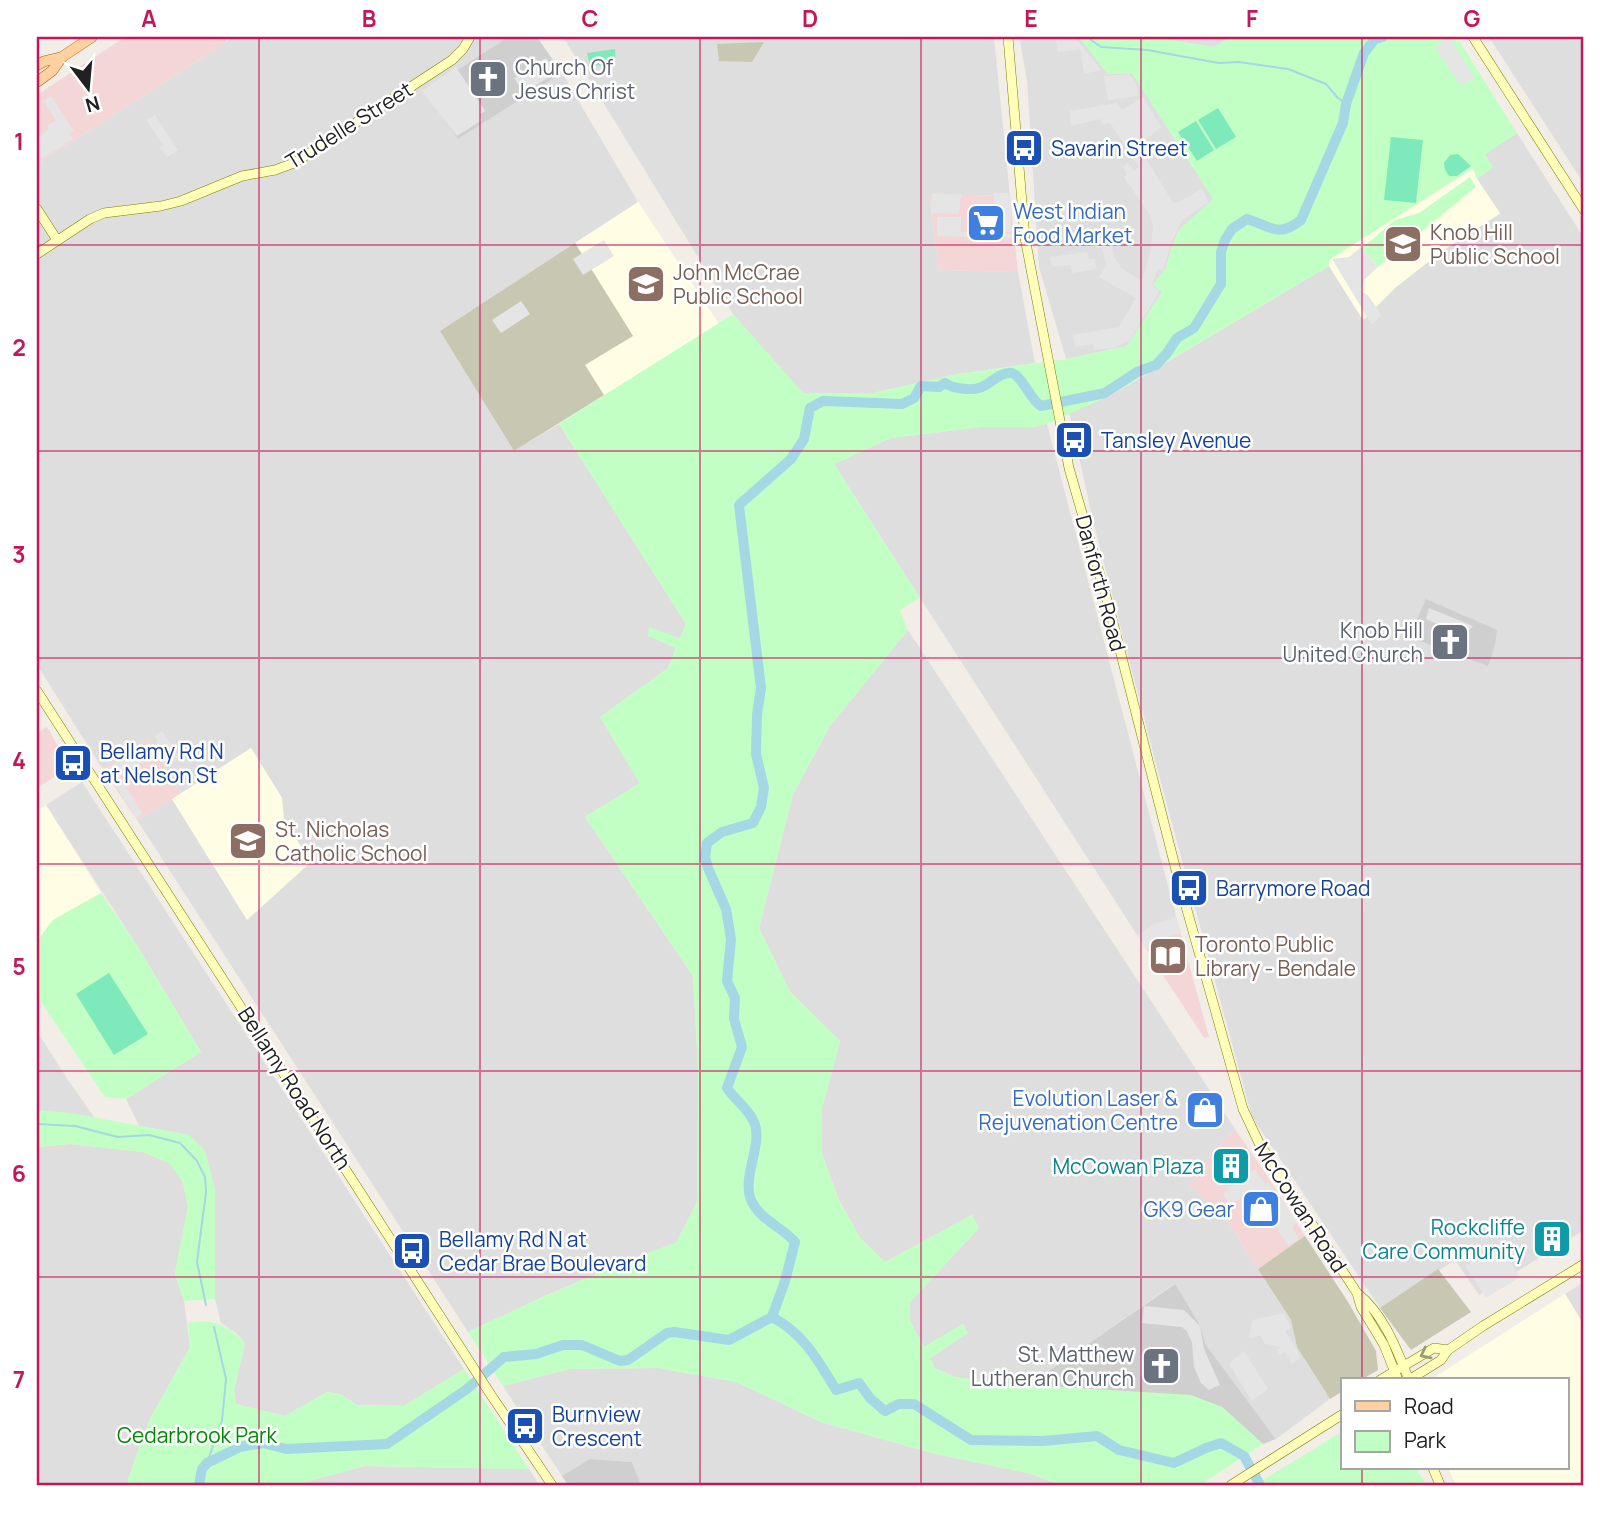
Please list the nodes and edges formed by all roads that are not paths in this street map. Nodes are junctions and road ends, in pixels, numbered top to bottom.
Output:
1 (92, 37) edge
2 (470, 37) edge
3 (1008, 37) edge
4 (1473, 37) edge
5 (62, 57) junction
6 (37, 65) edge
7 (37, 82) edge
8 (37, 209) edge
9 (1584, 209) edge
10 (57, 240) junction
11 (37, 254) edge
12 (37, 691) edge
13 (1246, 1119) joint
14 (1584, 1264) edge
15 (1448, 1350) junction
16 (1399, 1372) edge
17 (1412, 1378) edge
18 (1341, 1415) edge
19 (1232, 1484) edge
20 (552, 1485) edge

1 - 5 main road
2 - 10 main road, Trudelle Street
3 - 13 main road, Danforth Road
4 - 9 main road
5 - 6 main road
5 - 7 main road
8 - 10 main road
10 - 11 main road
12 - 20 main road, Bellamy Road North
13 - 16 main road, McCowan Road
14 - 15 main road
15 -> 16 main road
15 - 17 main road
18 - 19 main road

